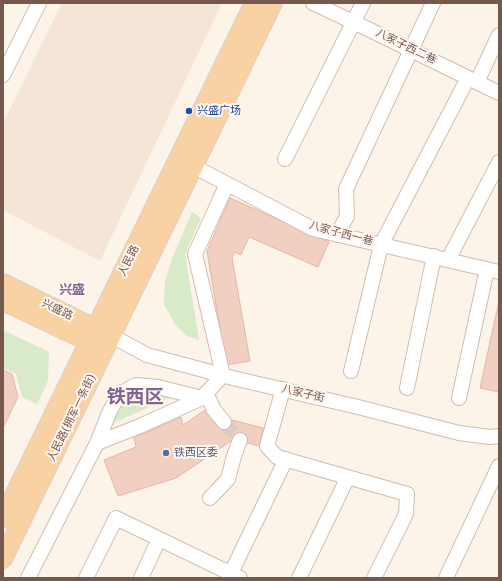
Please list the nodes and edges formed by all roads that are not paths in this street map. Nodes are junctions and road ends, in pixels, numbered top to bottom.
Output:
1 (39, 3) edge
2 (254, 3) edge
3 (273, 3) edge
4 (313, 3) edge
5 (363, 3) edge
6 (433, 3) edge
7 (353, 22) junction
8 (499, 35) edge
9 (411, 50) junction
10 (4, 70) edge
11 (473, 80) junction
12 (499, 93) edge
13 (285, 159) dead end
14 (499, 162) edge
15 (193, 166) junction
16 (227, 184) junction
17 (337, 235) junction
18 (381, 245) junction
19 (434, 256) junction
20 (448, 260) junction
21 (493, 270) edge
22 (140, 276) joint
23 (3, 283) edge
24 (3, 301) edge
25 (101, 339) junction
26 (351, 371) dead end
27 (223, 375) junction
28 (406, 388) dead end
29 (283, 389) junction
30 (204, 395) junction
31 (459, 398) dead end
32 (224, 422) tunnel mouth
33 (499, 436) edge
34 (240, 440) dead end
35 (97, 443) junction
36 (286, 459) junction
37 (499, 466) edge
38 (348, 477) junction
39 (210, 498) dead end
40 (3, 518) edge
41 (159, 539) junction
42 (3, 559) edge
43 (231, 575) edge
44 (28, 578) edge
45 (86, 578) edge
46 (140, 578) edge
47 (299, 578) edge
48 (374, 578) edge
49 (446, 578) edge

1 - 10 street
2 - 25 main road, 人民路
3 - 15 main road, 人民路
4 - 7 street, 八家子西二巷
5 - 7 street
6 - 9 street
7 - 9 street, 八家子西二巷
7 - 13 street
8 - 11 street
9 - 11 street, 八家子西二巷
9 - 17 street
11 - 12 street, 八家子西二巷
11 - 18 street
14 - 20 street
15 - 16 street, 八家子西一巷
15 - 22 main road, 人民路
16 - 17 street, 八家子西一巷
16 - 27 street
17 - 18 street, 八家子西一巷
18 - 19 street, 八家子西一巷
18 - 26 street
19 - 20 street, 八家子西一巷
19 - 28 street
20 - 21 street, 八家子西一巷
21 - 31 street
22 - 25 main road, 人民路(拥军一条街)
23 - 25 main road, 兴盛路
24 - 25 main road, 兴盛路
25 - 27 street, 八家子街
25 - 40 main road, 人民路
25 - 42 main road, 人民路(拥军一条街)
27 - 29 street, 八家子街
27 - 30 street
29 - 33 street, 八家子街
29 - 36 street
30 - 32 street
30 - 35 street
30 - 35 street
34 - 39 street
35 - 44 street
36 - 38 street
36 - 43 street
37 - 49 street
38 - 47 street
38 - 48 street
41 - 43 street
41 - 45 street
41 - 46 street

